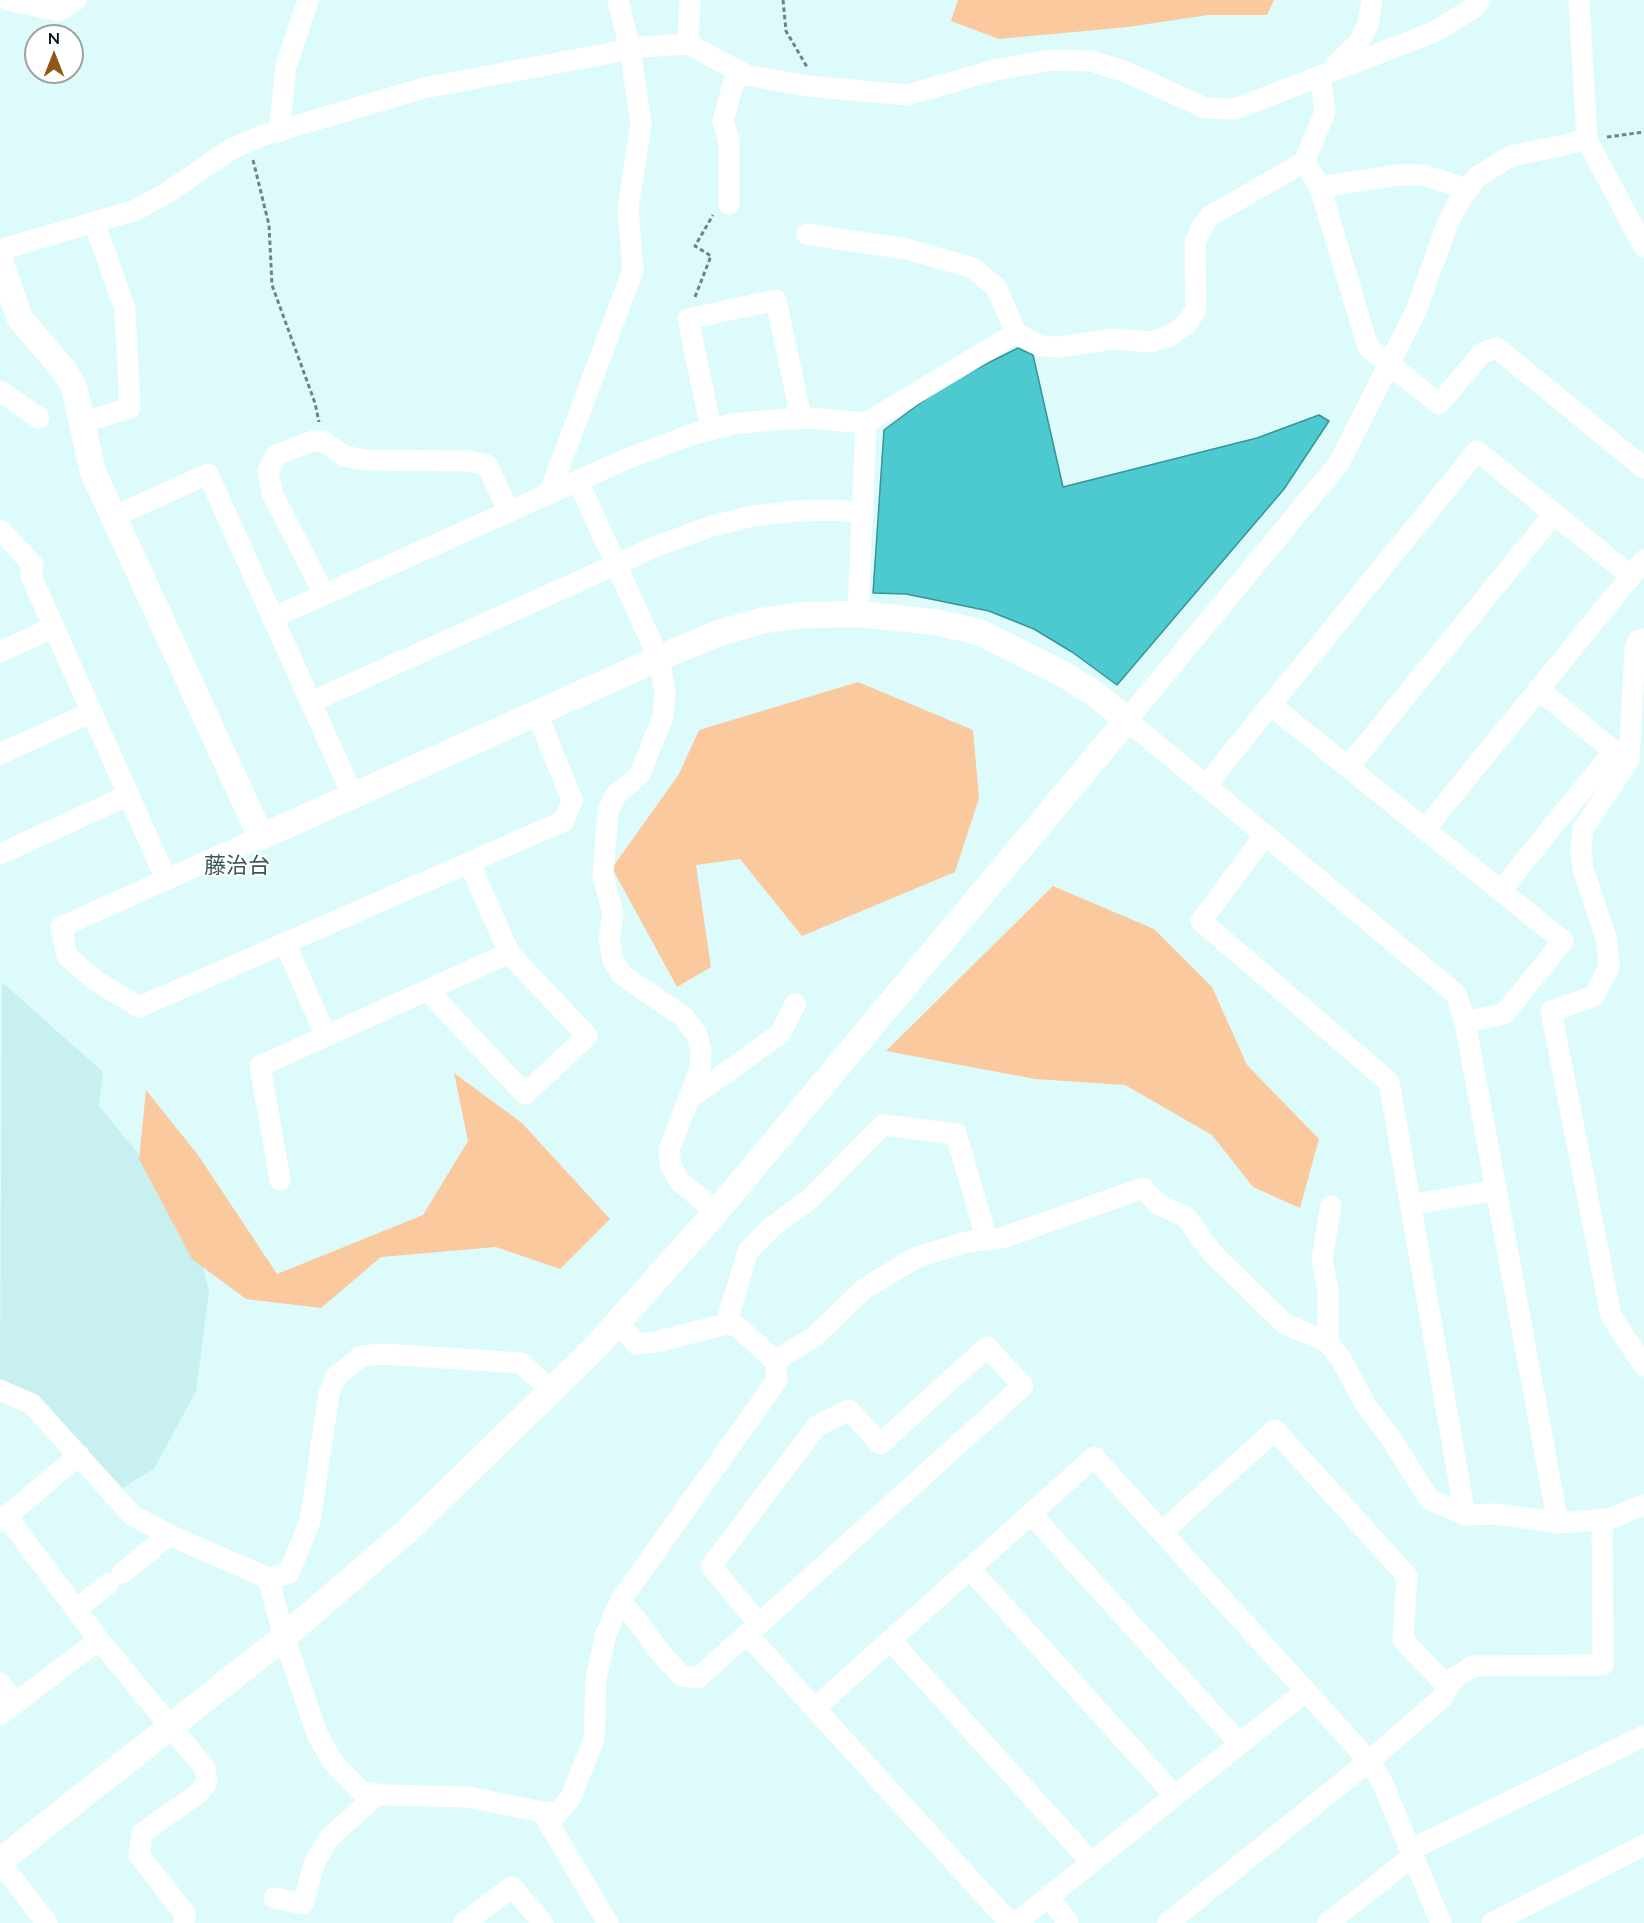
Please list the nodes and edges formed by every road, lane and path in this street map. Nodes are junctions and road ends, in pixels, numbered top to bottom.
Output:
1 (8, 0) edge
2 (76, 0) edge
3 (308, 0) edge
4 (618, 0) edge
5 (690, 0) edge
6 (783, 0) edge
7 (1372, 0) edge
8 (1480, 0) edge
9 (1579, 0) edge
10 (688, 44) junction
11 (630, 49) junction
12 (737, 70) junction
13 (1324, 74) junction
14 (818, 87) junction
15 (279, 132) junction
16 (1644, 132) edge
17 (1587, 140) junction
18 (249, 141) junction
19 (1304, 162) junction
20 (1320, 187) junction
21 (1468, 189) junction
22 (729, 204) joint
23 (94, 222) junction
24 (807, 234) dead end
25 (1644, 247) edge
26 (0, 250) edge
27 (0, 261) edge
28 (694, 299) dead end
29 (1016, 333) junction
30 (1389, 364) junction
31 (0, 391) edge
32 (39, 418) dead end
33 (801, 418) junction
34 (82, 423) junction
35 (866, 423) junction
36 (711, 429) junction
37 (323, 441) junction
38 (1644, 468) edge
39 (578, 481) junction
40 (549, 494) junction
41 (509, 512) junction
42 (862, 513) junction
43 (1554, 514) junction
44 (113, 517) junction
45 (0, 530) edge
46 (616, 565) junction
47 (1637, 568) edge
48 (324, 594) junction
49 (858, 614) junction
50 (272, 618) junction
51 (54, 627) junction
52 (1644, 639) edge
53 (0, 652) edge
54 (659, 659) junction
55 (1538, 689) junction
56 (310, 702) junction
57 (1271, 705) junction
58 (92, 712) junction
59 (537, 714) junction
60 (1127, 720) junction
61 (0, 754) edge
62 (1348, 767) junction
63 (1205, 786) junction
64 (129, 795) junction
65 (353, 796) junction
66 (1425, 829) junction
67 (1265, 835) junction
68 (261, 837) junction
69 (0, 854) edge
70 (470, 862) junction
71 (166, 879) junction
72 (1501, 890) junction
73 (285, 943) junction
74 (509, 953) junction
75 (427, 990) junction
76 (795, 1004) dead end
77 (1465, 1022) junction
78 (326, 1036) junction
79 (688, 1099) junction
80 (280, 1179) dead end
81 (1496, 1190) junction
82 (1411, 1205) junction
83 (1331, 1206) dead end
84 (716, 1211) junction
85 (987, 1240) junction
86 (616, 1322) junction
87 (726, 1324) junction
88 (1328, 1342) junction
89 (775, 1361) junction
90 (1644, 1365) edge
91 (0, 1390) edge
92 (551, 1390) junction
93 (79, 1455) junction
94 (1644, 1505) edge
95 (1031, 1514) junction
96 (1465, 1515) junction
97 (1602, 1519) junction
98 (4, 1520) edge
99 (1558, 1523) junction
100 (1162, 1532) junction
101 (170, 1534) junction
102 (970, 1569) junction
103 (268, 1578) junction
104 (621, 1600) junction
105 (76, 1609) junction
106 (753, 1629) junction
107 (284, 1637) junction
108 (99, 1640) junction
109 (890, 1641) junction
110 (0, 1683) edge
111 (1448, 1687) junction
112 (1306, 1691) junction
113 (815, 1708) junction
114 (8, 1709) edge
115 (171, 1726) junction
116 (1644, 1736) edge
117 (1240, 1744) junction
118 (1369, 1761) junction
119 (378, 1794) junction
120 (1175, 1796) junction
121 (542, 1812) junction
122 (1644, 1845) edge
123 (1411, 1853) junction
124 (0, 1862) edge
125 (1092, 1863) junction
126 (1048, 1897) junction
127 (274, 1898) dead end
128 (47, 1923) edge
129 (184, 1923) edge
130 (464, 1923) edge
131 (543, 1923) edge
132 (608, 1923) edge
133 (1010, 1923) edge
134 (1016, 1923) edge
135 (1068, 1923) edge
136 (1168, 1923) edge
137 (1328, 1923) edge
138 (1440, 1923) edge
139 (1492, 1923) edge

1 - 2 street
3 - 15 street
4 - 11 street
5 - 10 street
6 - 14 path
7 - 13 street
8 - 13 street
9 - 17 street
10 - 11 street
10 - 12 street
11 - 15 street
11 - 40 street
12 - 14 street
12 - 22 street
13 - 14 street
13 - 19 street
15 - 18 street
16 - 17 path
17 - 21 street
17 - 25 street
18 - 23 street
18 - 37 path
19 - 20 street
19 - 29 street
20 - 21 street
20 - 30 street
21 - 30 street
22 - 28 path
23 - 26 street
23 - 34 street
24 - 29 street
27 - 34 street
29 - 35 street
30 - 38 street
30 - 60 street
31 - 32 street
33 - 35 street
33 - 36 street
33 - 36 street
34 - 44 street
35 - 42 street
36 - 39 street
37 - 41 street
37 - 48 street
39 - 40 street
39 - 46 street
40 - 41 street
41 - 48 street
42 - 46 street
42 - 49 street
43 - 47 street
43 - 57 street
43 - 62 street
44 - 50 street
44 - 68 street
45 - 51 street
46 - 54 street
46 - 56 street
47 - 55 street
48 - 50 street
49 - 54 street
49 - 60 street
50 - 56 street
51 - 53 street
51 - 58 street
52 - 90 street
54 - 59 street
54 - 79 street
55 - 66 street
55 - 72 street
56 - 65 street
57 - 62 street
57 - 63 street
58 - 61 street
58 - 64 street
59 - 65 street
59 - 70 street
60 - 63 street
60 - 84 street
62 - 66 street
63 - 67 street
64 - 69 street
64 - 71 street
65 - 68 street
66 - 72 street
67 - 77 street
67 - 82 street
68 - 71 street
70 - 73 street
70 - 74 street
71 - 73 street
72 - 77 street
73 - 78 street
74 - 75 street
74 - 75 street
75 - 78 street
76 - 79 street
77 - 81 street
78 - 80 street
79 - 84 street
81 - 82 street
81 - 99 street
82 - 96 street
83 - 88 street
84 - 86 street
85 - 87 street
85 - 88 street
85 - 89 street
86 - 87 street
86 - 92 street
87 - 89 street
88 - 96 street
89 - 104 street
91 - 93 street
92 - 103 street
92 - 107 street
93 - 98 street
93 - 101 street
94 - 97 street
95 - 100 street
95 - 102 street
95 - 117 street
96 - 99 street
97 - 99 street
97 - 111 street
98 - 105 street
100 - 111 street
100 - 112 street
101 - 103 street
101 - 105 street
102 - 109 street
102 - 120 street
103 - 107 street
104 - 106 street
104 - 121 street
105 - 108 street
106 - 106 street
106 - 113 street
107 - 115 street
107 - 119 street
108 - 114 street
108 - 115 street
109 - 113 street
109 - 125 street
110 - 114 street
111 - 118 street
112 - 117 street
112 - 118 street
113 - 133 street
115 - 124 street
115 - 129 street
116 - 123 street
117 - 120 street
118 - 123 street
118 - 136 street
119 - 121 street
119 - 127 street
120 - 125 street
121 - 132 street
122 - 139 street
123 - 137 street
123 - 138 street
124 - 128 street
125 - 126 street
126 - 134 street
126 - 135 street
130 - 131 street

